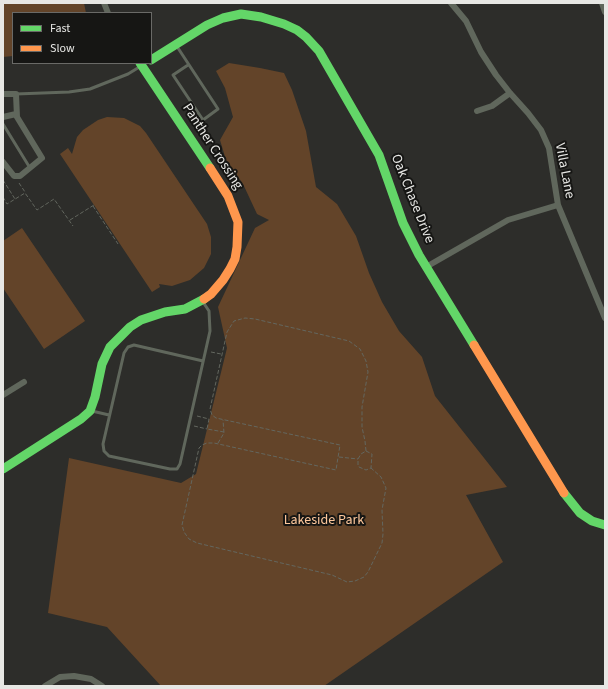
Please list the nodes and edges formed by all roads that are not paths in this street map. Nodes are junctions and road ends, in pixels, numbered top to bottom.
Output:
1 (451, 3) edge
2 (602, 3) edge
3 (605, 12) edge
4 (176, 45) junction
5 (152, 59) edge
6 (142, 64) edge
7 (188, 65) junction
8 (510, 93) junction
9 (3, 94) edge
10 (16, 94) junction
11 (477, 111) dead end
12 (16, 114) junction
13 (3, 117) edge
14 (3, 124) edge
15 (3, 162) edge
16 (30, 168) junction
17 (558, 206) junction
18 (426, 267) junction
19 (202, 300) junction
20 (605, 318) edge
21 (203, 361) junction
22 (24, 382) dead end
23 (3, 395) edge
24 (90, 411) junction
25 (110, 415) junction
26 (3, 469) edge
27 (605, 525) edge
28 (45, 686) edge
29 (102, 686) edge

1 - 8 street, Villa Lane
2 - 3 street
4 - 5 street, Oak Chase Drive
4 - 7 lane
4 - 18 street, Oak Chase Drive
6 - 10 lane
6 - 19 street, Panther Crossing
7 - 7 lane
8 - 11 street
8 - 17 street, Villa Lane
9 - 10 street
10 - 12 street
12 - 13 street
12 - 16 street
14 - 16 lane
15 - 16 street
17 - 18 street
17 - 20 street, Villa Lane
18 - 27 street, Oak Chase Drive
19 - 21 lane
19 - 24 street, Panther Crossing
21 - 25 lane
21 - 25 lane
22 - 23 street
24 - 25 lane
24 - 26 street
28 - 29 street

